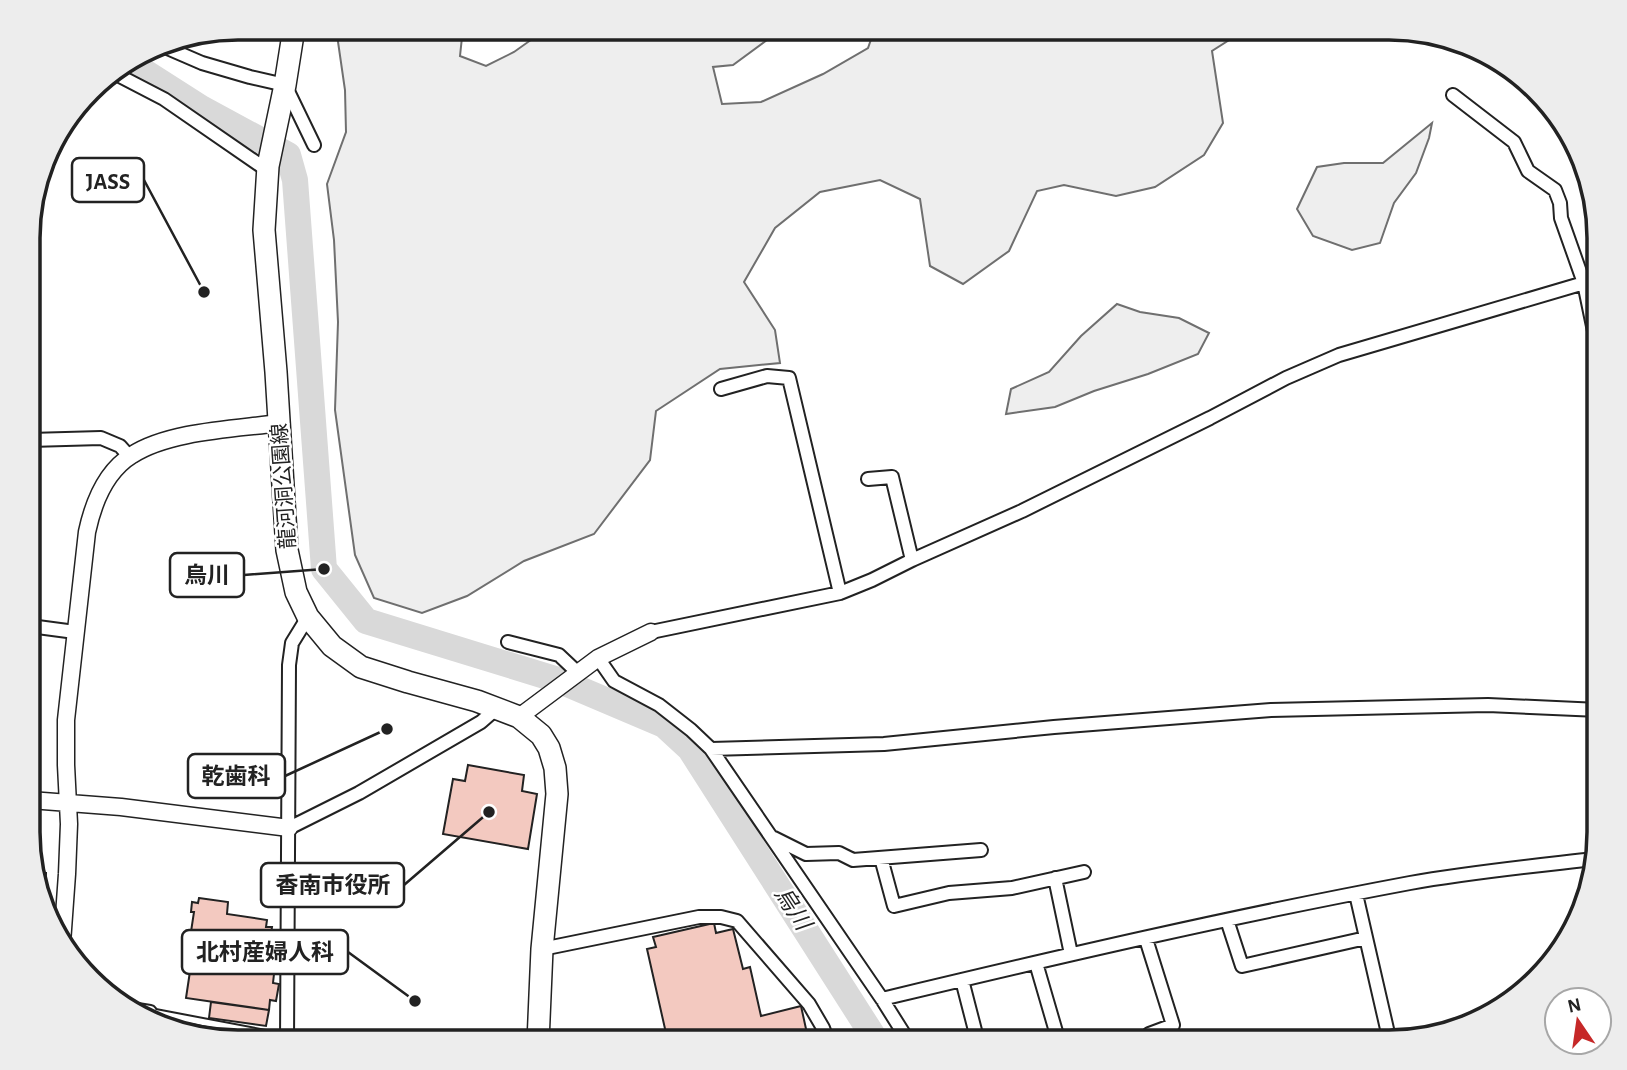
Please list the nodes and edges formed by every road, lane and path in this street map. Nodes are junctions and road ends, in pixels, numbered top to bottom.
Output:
1 (292, 41) edge
2 (175, 51) edge
3 (123, 78) edge
4 (285, 85) junction
5 (1453, 95) dead end
6 (314, 145) dead end
7 (268, 168) junction
8 (1584, 283) junction
9 (1586, 293) edge
10 (721, 389) dead end
11 (279, 423) junction
12 (40, 440) edge
13 (129, 456) junction
14 (868, 479) dead end
15 (912, 560) junction
16 (840, 593) junction
17 (308, 617) junction
18 (40, 627) edge
19 (75, 632) junction
20 (651, 632) joint
21 (508, 642) dead end
22 (598, 658) junction
23 (577, 672) junction
24 (497, 708) junction
25 (1586, 709) edge
26 (526, 712) junction
27 (711, 749) junction
28 (40, 801) edge
29 (68, 803) junction
30 (289, 828) junction
31 (770, 836) junction
32 (981, 850) dead end
33 (881, 858) junction
34 (1584, 860) edge
35 (1084, 872) dead end
36 (1055, 878) junction
37 (1356, 894) junction
38 (1227, 920) junction
39 (64, 924) edge
40 (1366, 938) junction
41 (1146, 939) junction
42 (542, 949) junction
43 (1072, 954) junction
44 (1036, 963) junction
45 (962, 980) junction
46 (882, 999) junction
47 (166, 1015) edge
48 (824, 1029) edge
49 (901, 1029) edge
50 (975, 1029) edge
51 (1055, 1029) edge
52 (1163, 1029) edge
53 (1387, 1029) edge
54 (238, 1030) edge
55 (287, 1030) edge
56 (539, 1030) edge

1 - 4 main road, 龍河洞公園線
2 - 4 street
3 - 7 street
4 - 6 street
4 - 7 main road, 龍河洞公園線
5 - 8 street
7 - 11 main road, 龍河洞公園線
8 - 9 street
8 - 15 street
10 - 16 street
11 - 13 street
11 - 17 main road, 龍河洞公園線
12 - 13 street
13 - 19 street
14 - 15 street
15 - 16 street
16 - 20 street
17 - 24 main road, 龍河洞公園線
17 - 30 street
18 - 19 street
19 - 29 street
20 - 22 street
21 - 23 street
22 - 23 street
22 - 27 street
23 - 26 street
24 - 26 main road, 龍河洞公園線
24 - 30 street
25 - 27 street
26 - 42 main road, 龍河洞公園線
27 - 31 street
28 - 29 street
29 - 30 street
29 - 39 street
30 - 55 street
31 - 33 street
31 - 46 street
32 - 33 street
33 - 36 street
34 - 37 street
35 - 36 street
36 - 43 street
37 - 38 street
37 - 40 street
38 - 40 street
38 - 41 street
40 - 53 street
41 - 43 street
41 - 52 street
42 - 48 street
42 - 56 main road, 龍河洞公園線
43 - 44 street
44 - 45 street
44 - 51 street
45 - 46 street
45 - 50 street
46 - 49 street
47 - 54 lane

